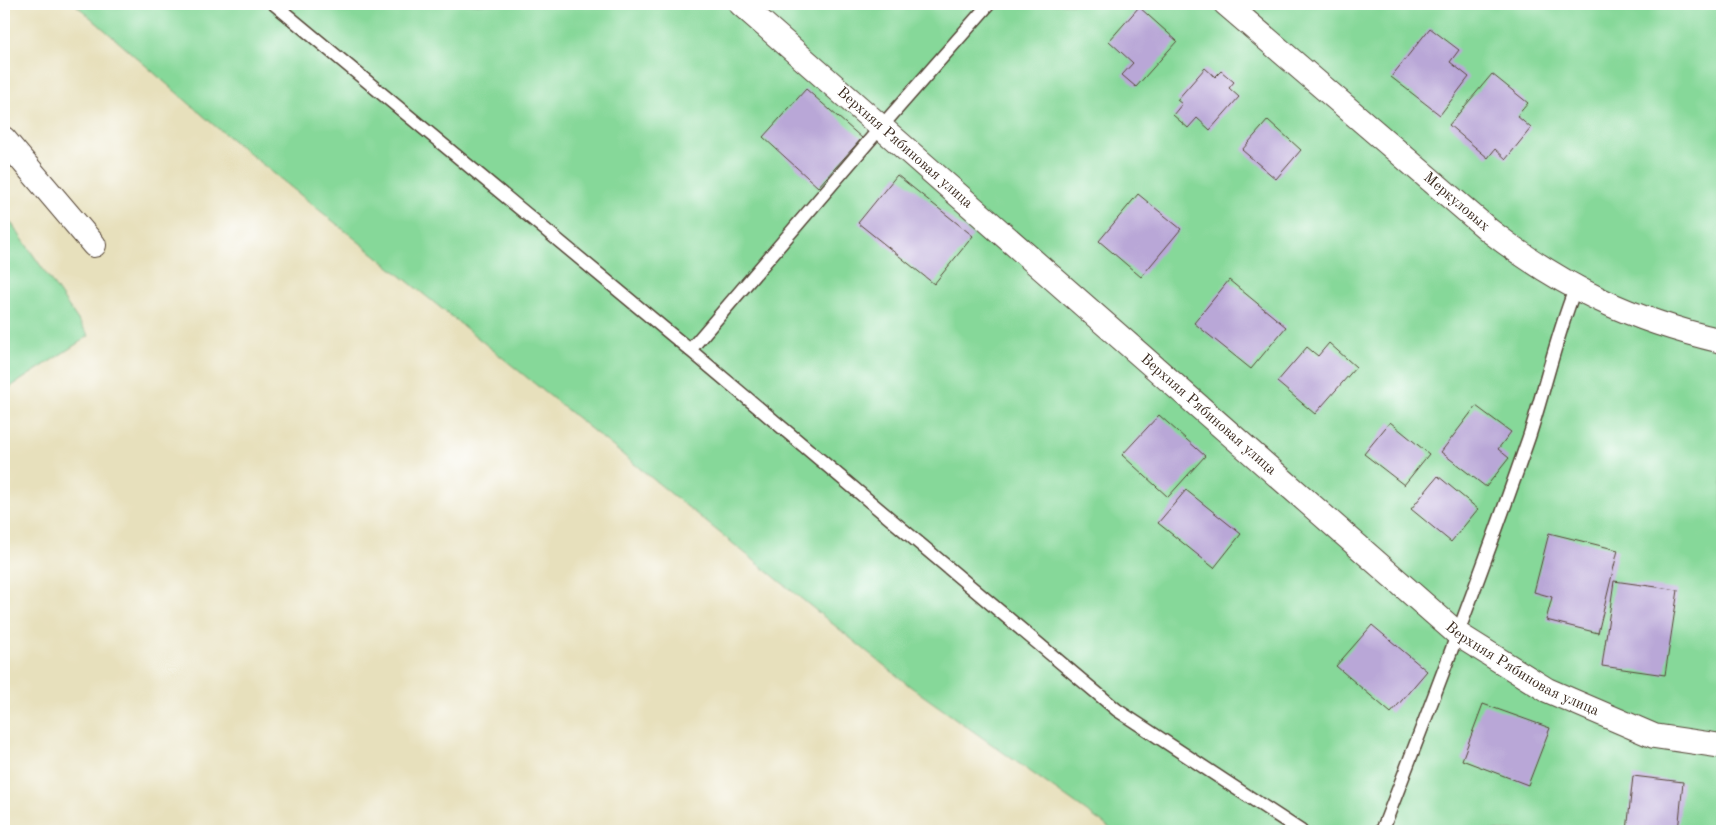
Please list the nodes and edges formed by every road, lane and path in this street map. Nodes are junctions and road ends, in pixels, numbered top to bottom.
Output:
1 (274, 4) edge
2 (741, 4) edge
3 (989, 4) edge
4 (1226, 4) edge
5 (881, 127) junction
6 (4, 139) edge
7 (94, 245) dead end
8 (1575, 288) junction
9 (1722, 341) edge
10 (690, 350) junction
11 (1458, 635) junction
12 (1722, 746) edge
13 (1301, 831) edge
14 (1382, 831) edge

1 - 10 lane
2 - 5 street, Верхняя Рябиновая улица
3 - 5 lane
4 - 8 street, Меркуловых
5 - 10 lane
5 - 11 street, Верхняя Рябиновая улица
6 - 7 street
8 - 9 street, Меркуловых
8 - 11 lane
10 - 13 lane
11 - 12 street, Верхняя Рябиновая улица
11 - 14 lane

